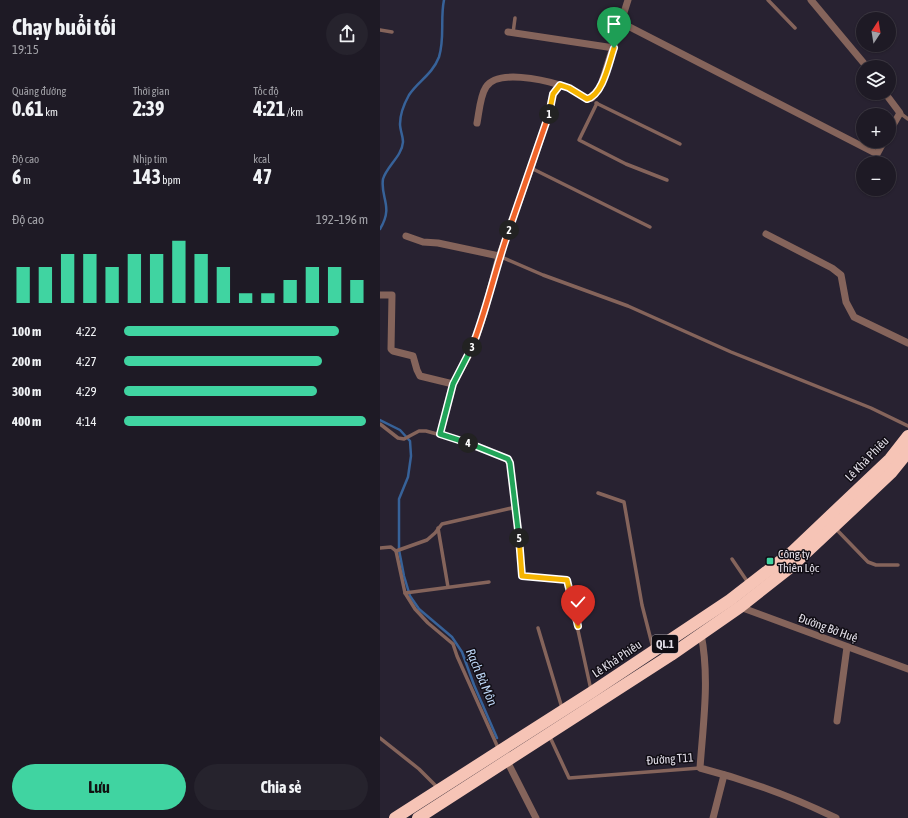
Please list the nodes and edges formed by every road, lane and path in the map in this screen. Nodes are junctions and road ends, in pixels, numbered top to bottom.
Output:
1 (628, 0) edge
2 (768, 0) edge
3 (811, 0) edge
4 (515, 18) dead end
5 (620, 22) junction
6 (795, 28) dead end
7 (380, 30) edge
8 (392, 32) dead end
9 (511, 33) joint
10 (614, 48) junction
11 (861, 60) edge
12 (560, 85) junction
13 (587, 99) junction
14 (890, 100) edge
15 (597, 103) junction
16 (900, 113) junction
17 (908, 119) edge
18 (896, 120) edge
19 (477, 123) dead end
20 (856, 143) edge
21 (680, 144) dead end
22 (865, 148) edge
23 (880, 148) edge
24 (531, 168) junction
25 (667, 180) dead end
26 (650, 227) dead end
27 (766, 234) dead end
28 (406, 236) dead end
29 (499, 256) junction
30 (380, 295) edge
31 (908, 343) edge
32 (453, 384) junction
33 (380, 424) edge
34 (908, 426) edge
35 (440, 434) junction
36 (908, 436) edge
37 (908, 453) edge
38 (598, 493) dead end
39 (516, 507) junction
40 (834, 526) junction
41 (438, 528) junction
42 (380, 548) edge
43 (397, 551) junction
44 (732, 560) dead end
45 (898, 565) dead end
46 (489, 582) dead end
47 (750, 585) junction
48 (448, 587) junction
49 (405, 593) junction
50 (740, 607) junction
51 (538, 628) dead end
52 (701, 634) junction
53 (847, 647) junction
54 (654, 651) junction
55 (908, 668) edge
56 (592, 692) junction
57 (563, 710) junction
58 (837, 721) dead end
59 (548, 734) junction
60 (380, 738) edge
61 (503, 756) junction
62 (700, 768) junction
63 (724, 774) junction
64 (440, 790) junction
65 (395, 818) edge
66 (418, 818) edge
67 (536, 818) edge
68 (713, 818) edge
69 (836, 818) edge

1 - 5 street
2 - 6 lane
3 - 11 street
4 - 9 lane
5 - 10 street
5 - 20 street
7 - 8 lane
9 - 10 street
10 - 13 street
12 - 13 street
12 - 19 street
12 - 24 street
13 - 15 lane
14 - 16 street
15 - 21 lane
15 - 25 lane
16 - 17 lane
16 - 18 street
22 - 23 street
24 - 26 lane
24 - 29 street
27 - 31 street
28 - 29 street
29 - 32 street
29 - 34 lane
30 - 32 street
32 - 35 street
33 - 35 lane
35 - 39 lane
36 - 47 highway, Lê Khả Phiêu / QL.1
37 - 40 highway, Lê Khả Phiêu / QL.1
38 - 54 lane
39 - 41 lane
39 - 56 lane
40 - 45 lane
40 - 50 highway, Lê Khả Phiêu / QL.1
41 - 43 lane
41 - 48 lane
42 - 43 lane
43 - 49 lane
44 - 47 lane
46 - 48 lane
47 - 54 highway, Lê Khả Phiêu / QL.1
48 - 49 lane
49 - 61 lane
50 - 52 highway, Lê Khả Phiêu / QL.1
50 - 53 street, Đường Bờ Huệ
51 - 57 lane
52 - 59 highway, Lê Khả Phiêu / QL.1
52 - 62 street
53 - 55 street, Đường Bờ Huệ
53 - 58 street
54 - 56 highway, Lê Khả Phiêu / QL.1
56 - 57 highway, Lê Khả Phiêu / QL.1
57 - 61 highway, Lê Khả Phiêu / QL.1
59 - 61 highway, Lê Khả Phiêu / QL.1
59 - 62 lane, Đường T11
60 - 64 lane
61 - 64 highway, Lê Khả Phiêu / QL.1
61 - 66 highway, Lê Khả Phiêu / QL.1
61 - 67 street
62 - 63 street, Đường T11
63 - 68 street
63 - 69 street, Đường T11
64 - 65 highway, Lê Khả Phiêu / QL.1

